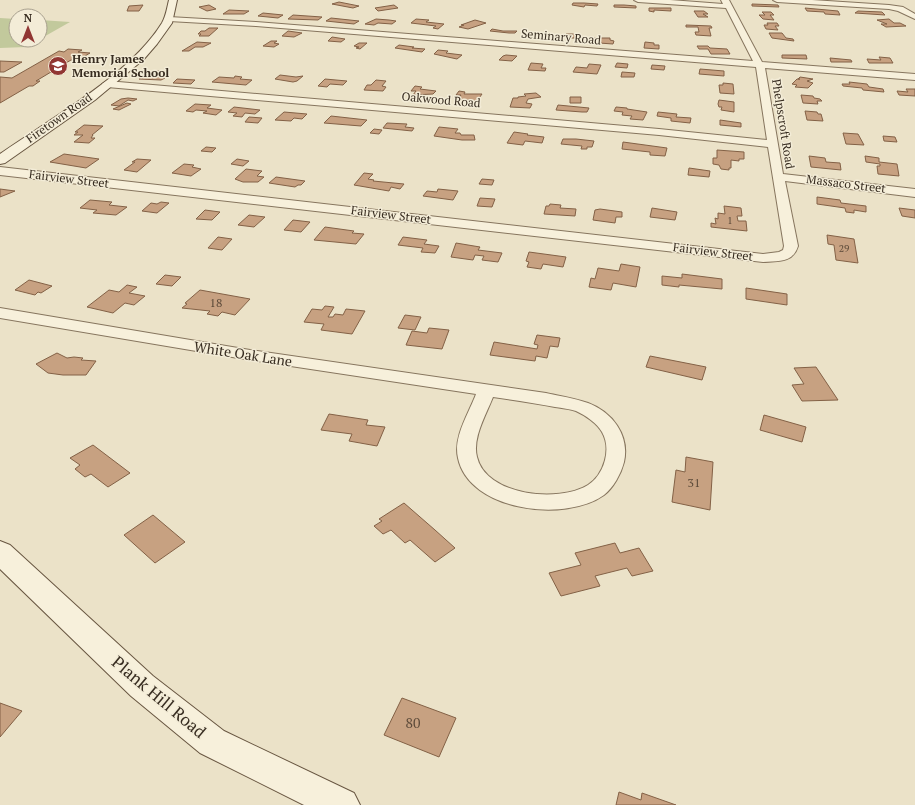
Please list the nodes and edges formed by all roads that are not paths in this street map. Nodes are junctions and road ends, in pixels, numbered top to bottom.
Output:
1 (173, 0) edge
2 (638, 0) edge
3 (777, 0) edge
4 (726, 3) edge
5 (915, 17) edge
6 (168, 21) junction
7 (760, 66) junction
8 (915, 77) edge
9 (107, 84) junction
10 (772, 144) junction
11 (0, 160) edge
12 (0, 171) edge
13 (778, 177) junction
14 (915, 192) edge
15 (782, 256) joint
16 (0, 313) edge
17 (486, 391) junction
18 (0, 552) edge
19 (342, 805) edge

1 - 6 street, Firetown Road
2 - 4 street
3 - 5 street
4 - 7 street, Phelpscroft Road
6 - 7 street, Seminary Road
6 - 9 street, Firetown Road
7 - 8 street, Seminary Road
7 - 10 street, Phelpscroft Road
9 - 10 street, Oakwood Road
9 - 11 street, Firetown Road
10 - 13 street, Phelpscroft Road
12 - 15 street, Fairview Street
13 - 14 street, Massaco Street
13 - 15 street, Phelpscroft Road
16 - 17 street, White Oak Lane
17 - 17 street, White Oak Lane
18 - 19 street, Plank Hill Road

